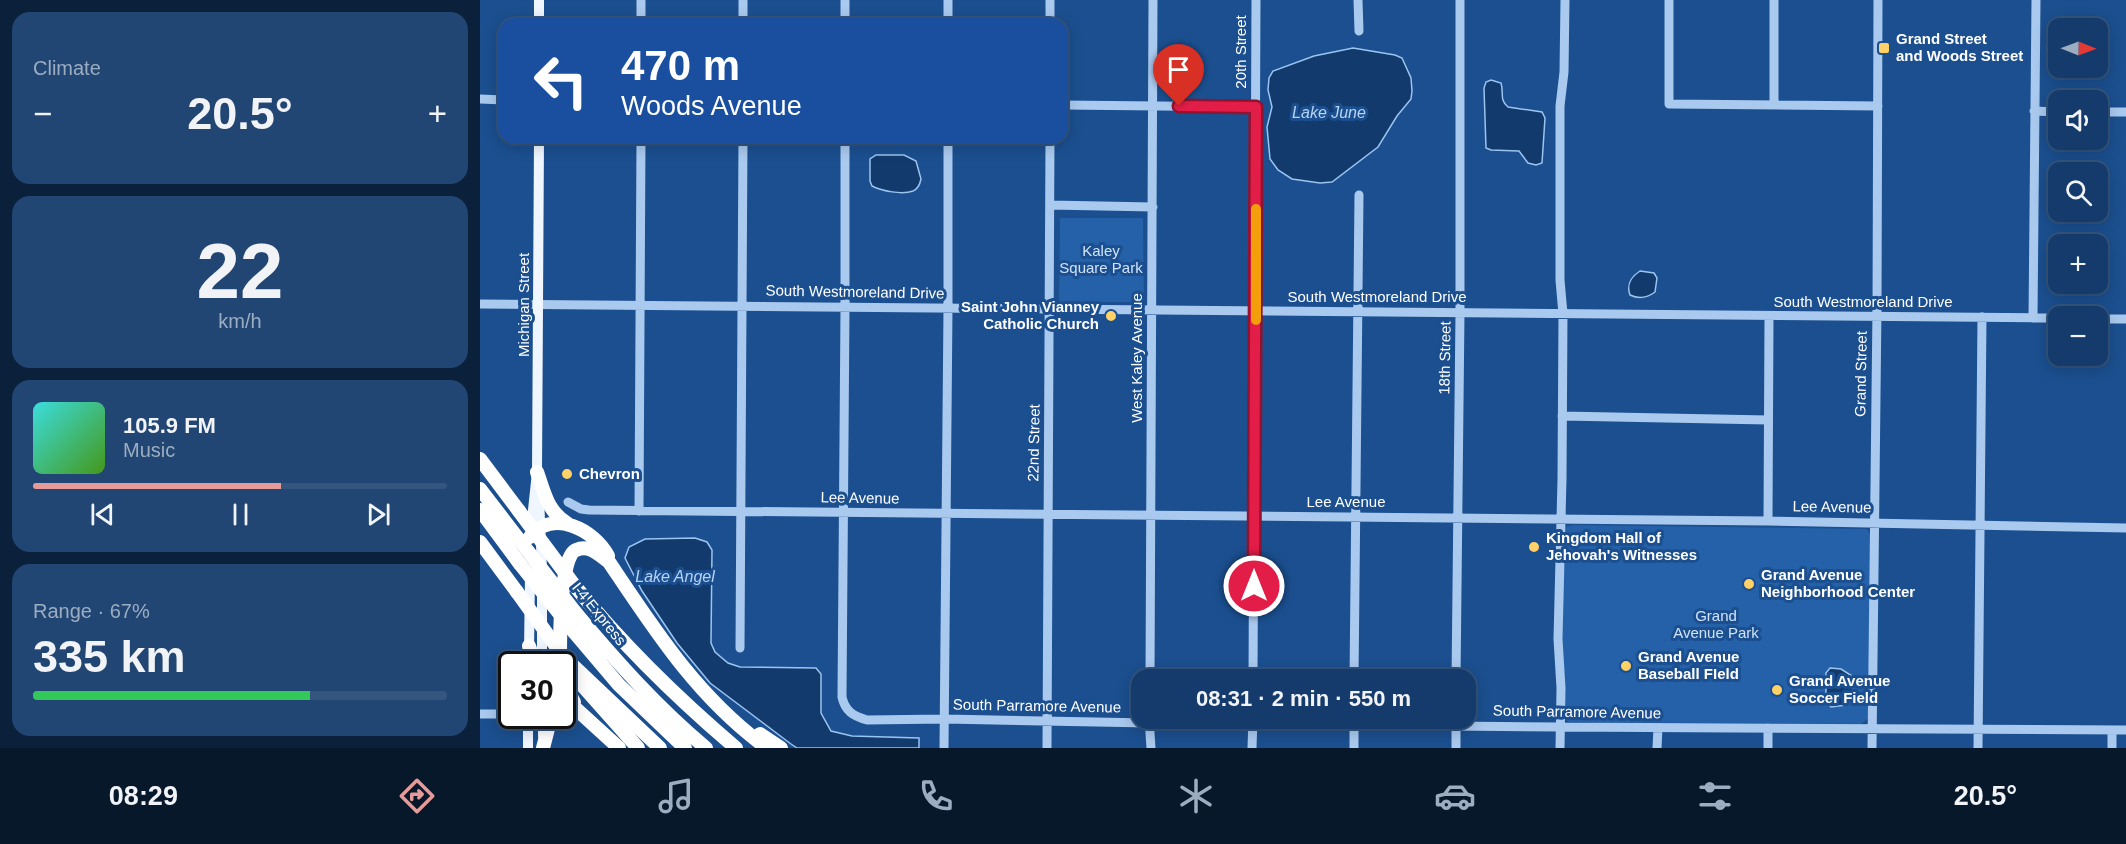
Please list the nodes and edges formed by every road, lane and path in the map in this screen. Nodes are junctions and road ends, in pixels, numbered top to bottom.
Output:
1 (539, 0) edge
2 (641, 0) edge
3 (743, 0) edge
4 (845, 0) edge
5 (948, 0) edge
6 (1050, 0) edge
7 (1153, 0) edge
8 (1256, 0) edge
9 (1358, 0) edge
10 (1460, 0) edge
11 (1565, 0) edge
12 (1669, 0) edge
13 (1774, 0) edge
14 (1878, 0) edge
15 (2036, 0) edge
16 (539, 18) edge
17 (641, 18) edge
18 (743, 18) edge
19 (845, 18) edge
20 (948, 18) edge
21 (1050, 18) edge
22 (1359, 31) dead end
23 (480, 99) edge
24 (498, 100) edge
25 (1068, 105) edge
26 (1153, 105) junction
27 (1773, 105) junction
28 (1878, 106) junction
29 (1256, 107) junction
30 (2034, 111) junction
31 (2048, 112) edge
32 (2108, 112) edge
33 (2126, 112) edge
34 (539, 144) edge
35 (641, 144) edge
36 (743, 144) edge
37 (845, 144) edge
38 (948, 144) edge
39 (1050, 144) edge
40 (1359, 195) dead end
41 (1050, 205) junction
42 (1153, 207) junction
43 (480, 304) edge
44 (539, 304) junction
45 (641, 306) junction
46 (743, 306) junction
47 (846, 308) junction
48 (948, 308) junction
49 (1050, 309) junction
50 (1153, 311) junction
51 (1256, 311) junction
52 (1357, 312) junction
53 (1460, 313) junction
54 (1563, 314) junction
55 (1769, 316) junction
56 (1877, 316) junction
57 (1982, 318) junction
58 (2033, 318) junction
59 (2048, 318) edge
60 (2108, 319) edge
61 (2126, 319) edge
62 (1562, 416) junction
63 (1768, 420) junction
64 (480, 459) edge
65 (537, 472) junction
66 (480, 489) edge
67 (568, 502) dead end
68 (480, 510) edge
69 (639, 511) junction
70 (741, 512) junction
71 (844, 513) junction
72 (946, 514) junction
73 (1048, 514) junction
74 (1151, 515) junction
75 (1254, 516) junction
76 (1356, 517) junction
77 (1458, 518) junction
78 (1560, 519) junction
79 (1768, 521) junction
80 (1874, 523) junction
81 (568, 524) junction
82 (542, 525) junction
83 (1980, 525) junction
84 (2126, 528) edge
85 (525, 539) junction
86 (480, 542) edge
87 (609, 562) junction
88 (529, 646) junction
89 (740, 648) dead end
90 (529, 651) edge
91 (531, 651) edge
92 (542, 651) edge
93 (556, 651) edge
94 (562, 651) edge
95 (680, 662) junction
96 (1150, 669) edge
97 (1253, 669) edge
98 (1354, 669) edge
99 (1456, 669) edge
100 (576, 673) edge
101 (576, 678) edge
102 (576, 704) edge
103 (576, 708) edge
104 (480, 714) edge
105 (498, 714) edge
106 (576, 716) edge
107 (588, 719) junction
108 (945, 719) junction
109 (1047, 721) junction
110 (1131, 721) edge
111 (1476, 723) edge
112 (1560, 727) junction
113 (1658, 728) junction
114 (1768, 728) junction
115 (1872, 728) junction
116 (1978, 728) junction
117 (528, 729) edge
118 (543, 729) edge
119 (547, 729) edge
120 (1149, 729) edge
121 (1253, 729) edge
122 (1354, 729) edge
123 (1456, 729) edge
124 (2112, 730) junction
125 (2126, 730) edge
126 (528, 748) edge
127 (543, 748) edge
128 (618, 748) edge
129 (638, 748) edge
130 (660, 748) edge
131 (685, 748) edge
132 (706, 748) edge
133 (736, 748) edge
134 (767, 748) edge
135 (781, 748) edge
136 (944, 748) edge
137 (1047, 748) edge
138 (1149, 748) edge
139 (1252, 748) edge
140 (1354, 748) edge
141 (1456, 748) edge
142 (1560, 748) edge
143 (1658, 748) edge
144 (1768, 748) edge
145 (1872, 748) edge
146 (1978, 748) edge
147 (2112, 748) edge

1 - 16 main road
2 - 17 street
3 - 18 street
4 - 19 street
5 - 20 street
6 - 21 street
7 - 26 street, West Kaley Avenue
8 - 29 street, 20th Street
9 - 22 street
10 - 53 street, 18th Street
11 - 54 street
12 - 27 street
13 - 27 street
14 - 28 street, Grand Street
15 - 30 street
23 - 24 street
25 - 26 street
26 - 29 street
26 - 42 street, West Kaley Avenue
27 - 28 street
28 - 56 street, Grand Street
29 - 51 street, 20th Street
30 - 31 street
30 - 58 street
32 - 33 street
34 - 44 main road, Michigan Street
35 - 45 street
36 - 46 street
37 - 47 street
38 - 48 street
39 - 41 street, 22nd Street
40 - 52 street
41 - 42 street
41 - 49 street, 22nd Street
42 - 50 street, West Kaley Avenue
43 - 44 street, South Westmoreland Drive
44 - 45 street, South Westmoreland Drive
44 - 65 main road, Michigan Street
45 - 46 street, South Westmoreland Drive
45 - 69 street
46 - 47 street, South Westmoreland Drive
46 - 70 street
47 - 48 street, South Westmoreland Drive
47 - 71 street
48 - 49 street, South Westmoreland Drive
48 - 72 street
49 - 50 street, South Westmoreland Drive
49 - 73 street, 22nd Street
50 - 51 street, South Westmoreland Drive
50 - 74 street, West Kaley Avenue
51 - 52 street, South Westmoreland Drive
51 - 75 street, 20th Street
52 - 53 street, South Westmoreland Drive
52 - 76 street
53 - 54 street, South Westmoreland Drive
53 - 77 street, 18th Street
54 - 55 street, South Westmoreland Drive
54 - 62 street
55 - 56 street, South Westmoreland Drive
55 - 63 street
56 - 57 street, South Westmoreland Drive
56 - 80 street, Grand Street
57 - 58 street, South Westmoreland Drive
57 - 83 street
58 - 59 street, South Westmoreland Drive
60 - 61 street
62 - 63 street
62 - 78 street
63 - 79 street
64 - 133 highway, bridge
65 - 81 highway
65 - 82 main road, Michigan Street
65 - 85 main road, Michigan Street
66 - 85 highway, I-4 Express
67 - 69 street, Lee Avenue
68 - 131 highway, I-4 Express, bridge
69 - 70 street, Lee Avenue
70 - 71 street, Lee Avenue
70 - 89 street
71 - 72 street, Lee Avenue
71 - 108 street, South Parramore Avenue
72 - 73 street, Lee Avenue
72 - 108 street
73 - 74 street, Lee Avenue
73 - 109 street, 22nd Street
74 - 75 street, Lee Avenue
74 - 96 street, West Kaley Avenue
75 - 76 street, Lee Avenue
75 - 97 street, 20th Street
76 - 77 street, Lee Avenue
76 - 98 street
77 - 78 street, Lee Avenue
77 - 99 street, 18th Street
78 - 79 street, Lee Avenue
78 - 112 street
79 - 80 street, Lee Avenue
80 - 83 street, Lee Avenue
80 - 115 street, Grand Street
81 - 82 highway
81 - 87 highway
82 - 85 highway
82 - 92 main road, Michigan Street
83 - 84 street, Lee Avenue
83 - 116 street
85 - 88 main road, Michigan Street
85 - 132 highway, I-4 Express, bridge
86 - 93 highway, bridge
87 - 94 highway
87 - 95 highway
88 - 90 main road, Michigan Street
88 - 91 highway
95 - 134 highway
95 - 135 highway
100 - 130 highway
101 - 129 highway
102 - 107 highway
103 - 107 highway
104 - 105 street
106 - 128 highway
107 - 128 highway
108 - 109 street, South Parramore Avenue
108 - 136 street
109 - 110 street, South Parramore Avenue
109 - 137 street, 22nd Street
111 - 112 street, South Parramore Avenue
112 - 113 street, South Parramore Avenue
112 - 142 street
113 - 114 street, South Parramore Avenue
113 - 143 street
114 - 115 street, South Parramore Avenue
114 - 144 street
115 - 116 street, South Parramore Avenue
115 - 145 street, Grand Street
116 - 124 street, South Parramore Avenue
116 - 146 street
117 - 126 main road
118 - 127 main road
119 - 127 highway
120 - 138 street
121 - 139 street
122 - 140 street
123 - 141 street
124 - 125 street, South Parramore Avenue
124 - 147 street

